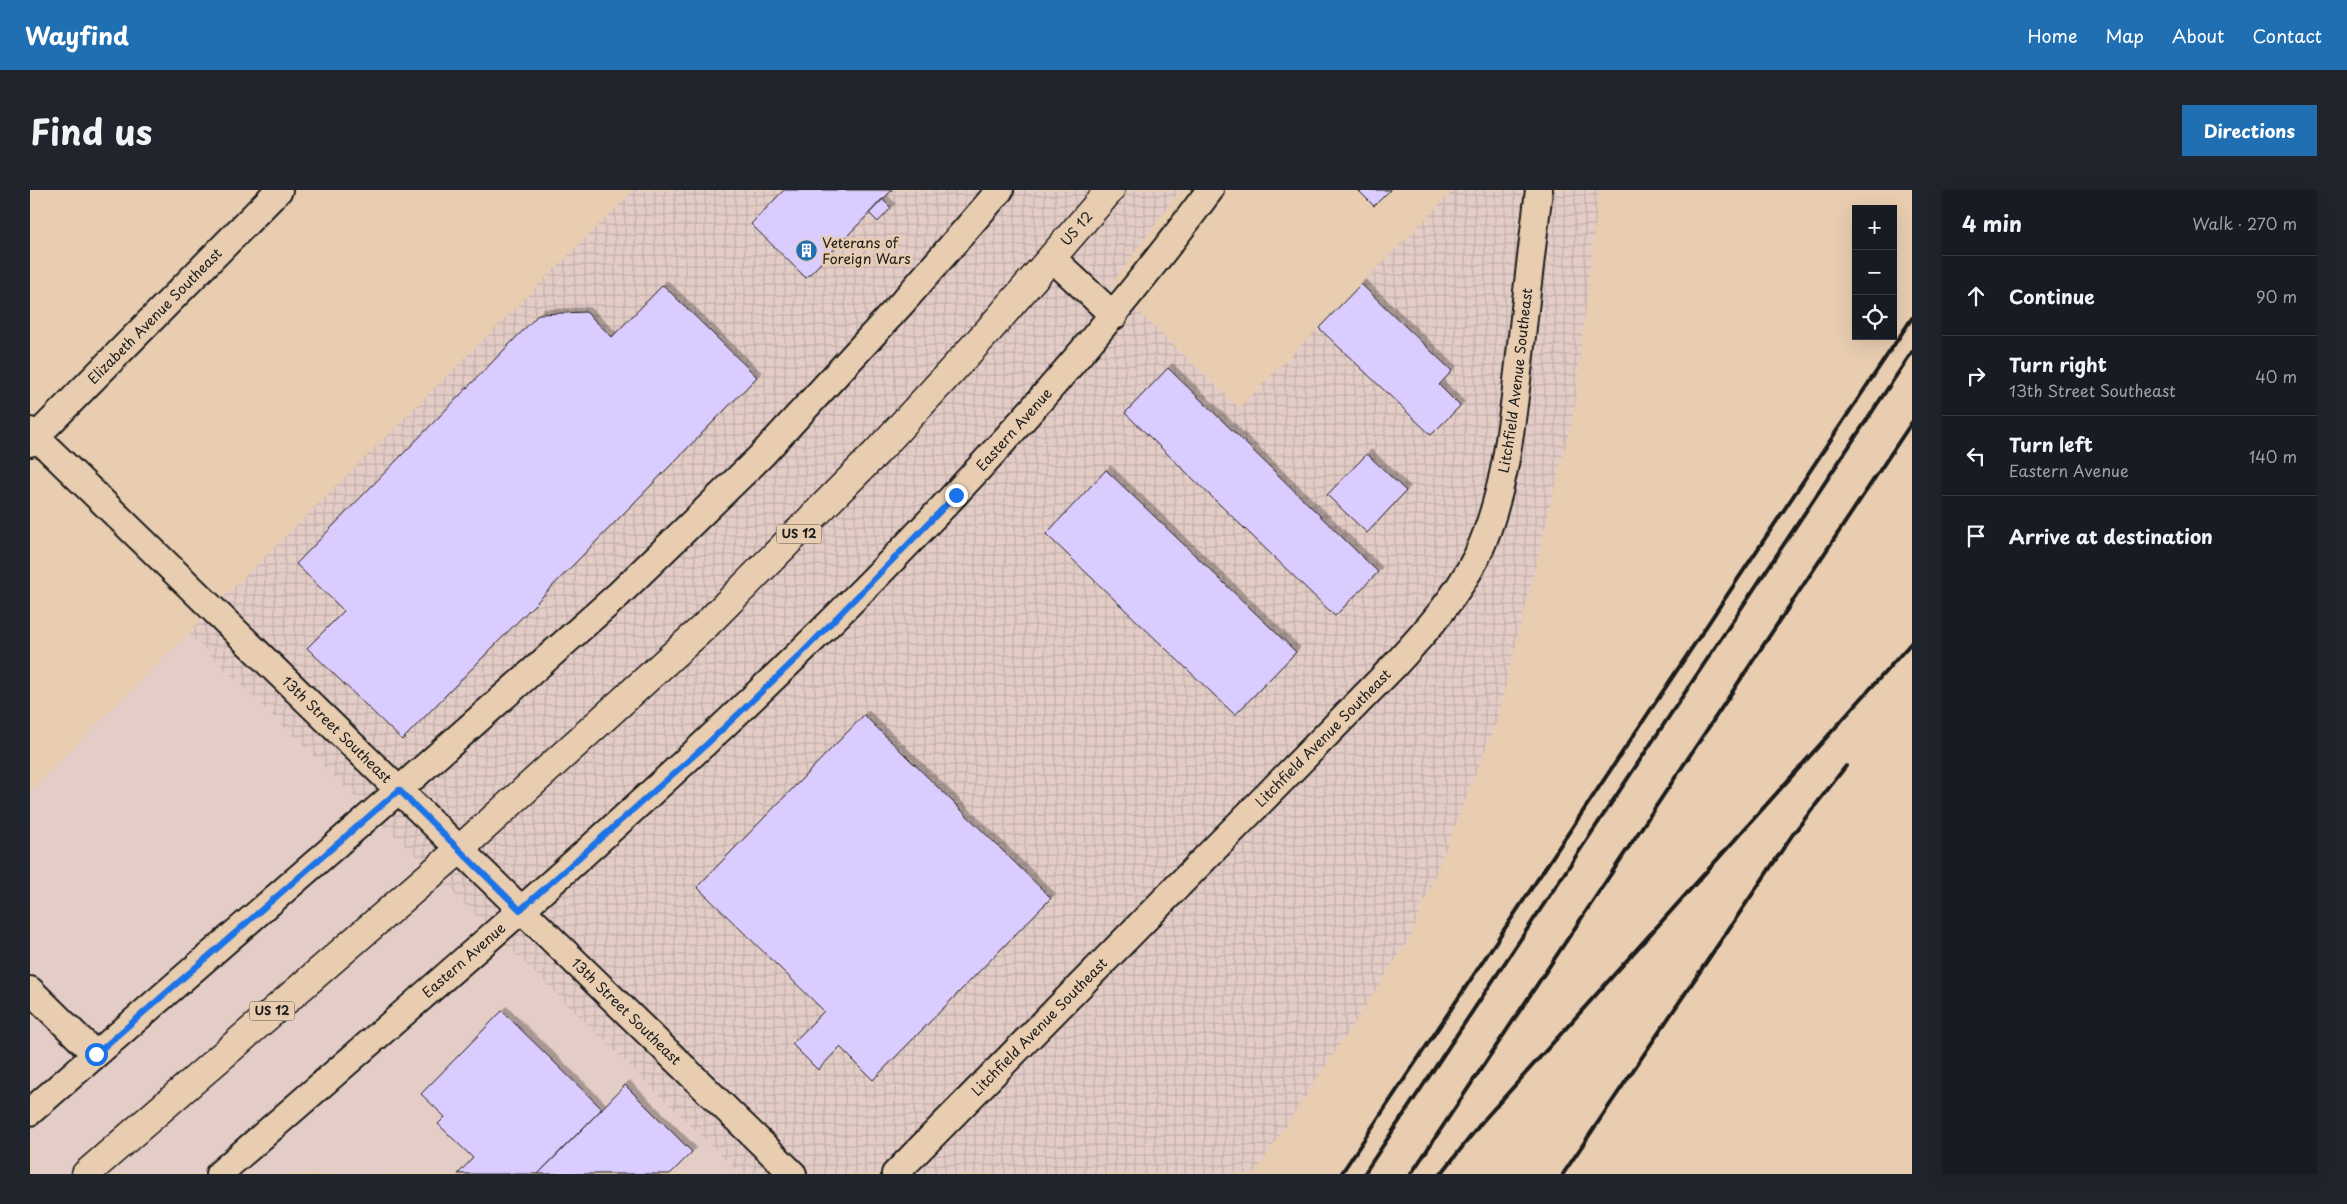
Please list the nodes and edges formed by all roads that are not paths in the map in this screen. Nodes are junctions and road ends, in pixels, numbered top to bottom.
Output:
1 (279, 190) edge
2 (1000, 190) edge
3 (1110, 190) edge
4 (1210, 190) edge
5 (1539, 190) edge
6 (1052, 258) junction
7 (1114, 316) junction
8 (32, 437) edge
9 (399, 790) junction
10 (459, 850) junction
11 (520, 910) junction
12 (30, 990) edge
13 (96, 1054) junction
14 (30, 1112) edge
15 (86, 1174) edge
16 (219, 1174) edge
17 (793, 1174) edge
18 (894, 1174) edge

1 - 8 street, Elizabeth Avenue Southeast
2 - 9 street
3 - 6 highway, US 12 / US 12
4 - 7 street, Eastern Avenue
5 - 18 street, Litchfield Avenue Southeast
6 - 7 street
6 - 10 highway, US 12 / US 12
7 - 11 street, Eastern Avenue
8 - 9 street, 13th Street Southeast
9 - 10 street, 13th Street Southeast
9 - 13 street
10 - 11 street, 13th Street Southeast
10 - 15 highway, US 12 / US 12
11 - 16 street, Eastern Avenue
11 - 17 street, 13th Street Southeast
12 - 13 street
13 - 14 street

